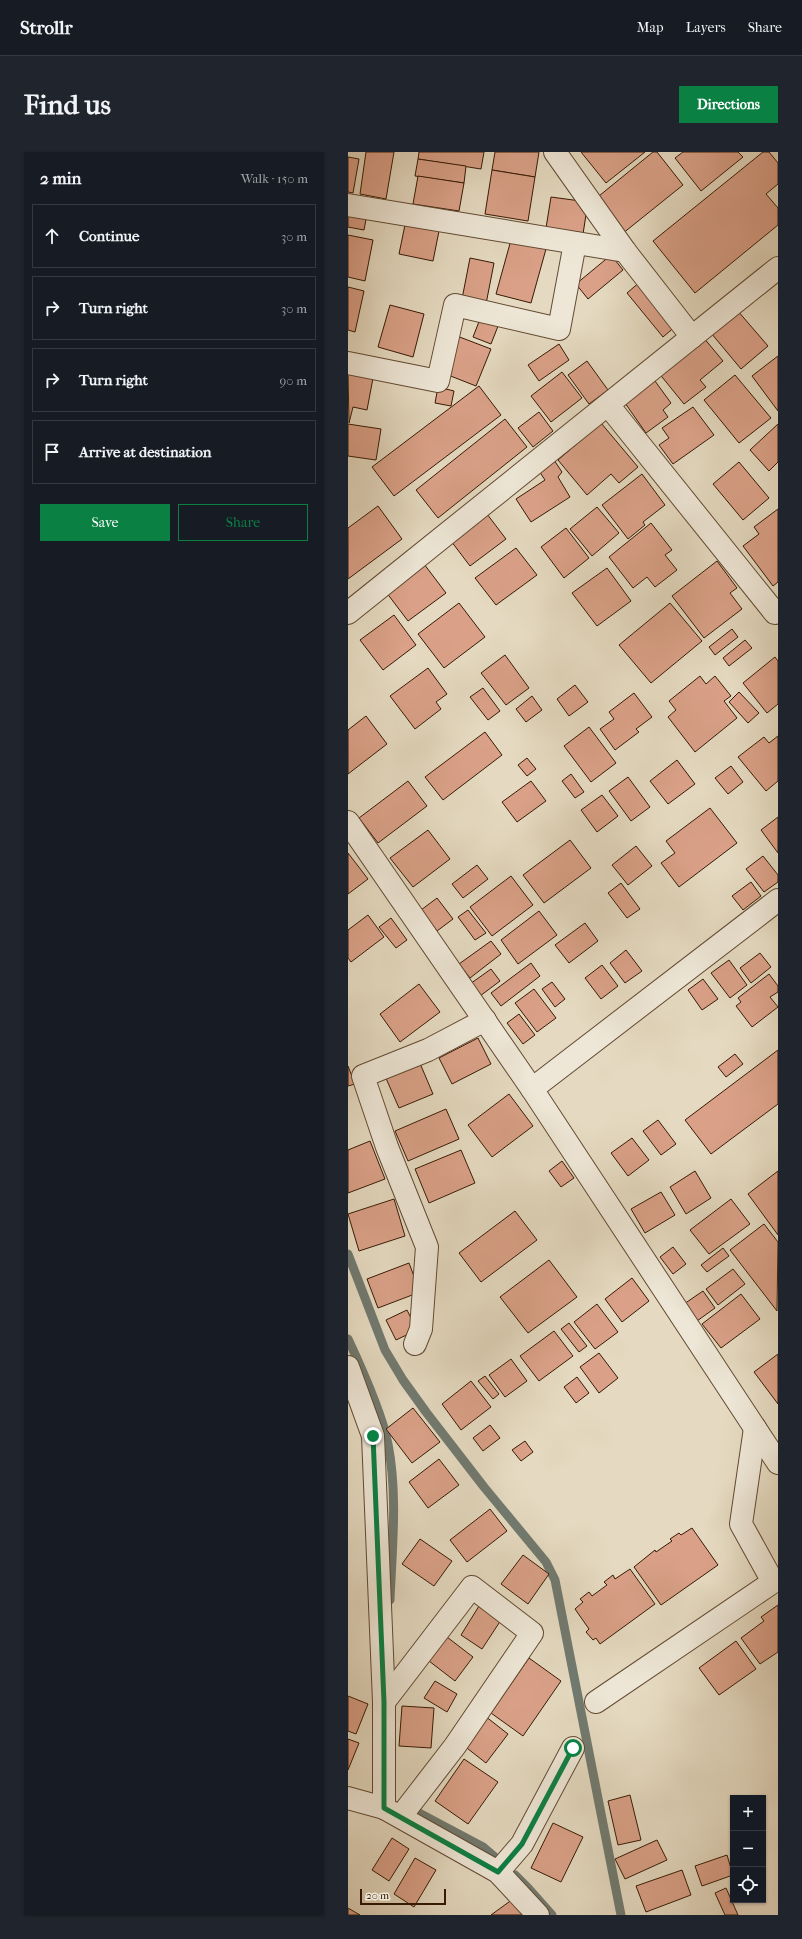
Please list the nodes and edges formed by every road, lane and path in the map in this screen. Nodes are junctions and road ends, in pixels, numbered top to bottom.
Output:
1 (555, 152) edge
2 (348, 205) edge
3 (575, 243) junction
4 (625, 251) junction
5 (778, 268) edge
6 (692, 337) junction
7 (348, 363) edge
8 (608, 404) junction
9 (778, 611) edge
10 (348, 613) edge
11 (348, 822) edge
12 (778, 900) edge
13 (485, 1020) junction
14 (532, 1089) junction
15 (415, 1344) dead end
16 (348, 1367) edge
17 (755, 1428) junction
18 (778, 1463) edge
19 (384, 1702) junction
20 (596, 1702) dead end
21 (573, 1748) dead end
22 (348, 1798) edge
23 (393, 1812) junction
24 (502, 1867) junction
25 (538, 1915) edge

1 - 4 street
2 - 3 street
3 - 4 street
3 - 7 street
4 - 6 street
5 - 6 street
6 - 8 street
8 - 9 street
8 - 10 street
11 - 13 street
12 - 14 street
13 - 14 street
13 - 15 street
14 - 17 street
16 - 19 street
17 - 18 street
17 - 20 street
19 - 23 street
19 - 23 street
21 - 24 street
22 - 23 street
23 - 24 street
24 - 25 street

